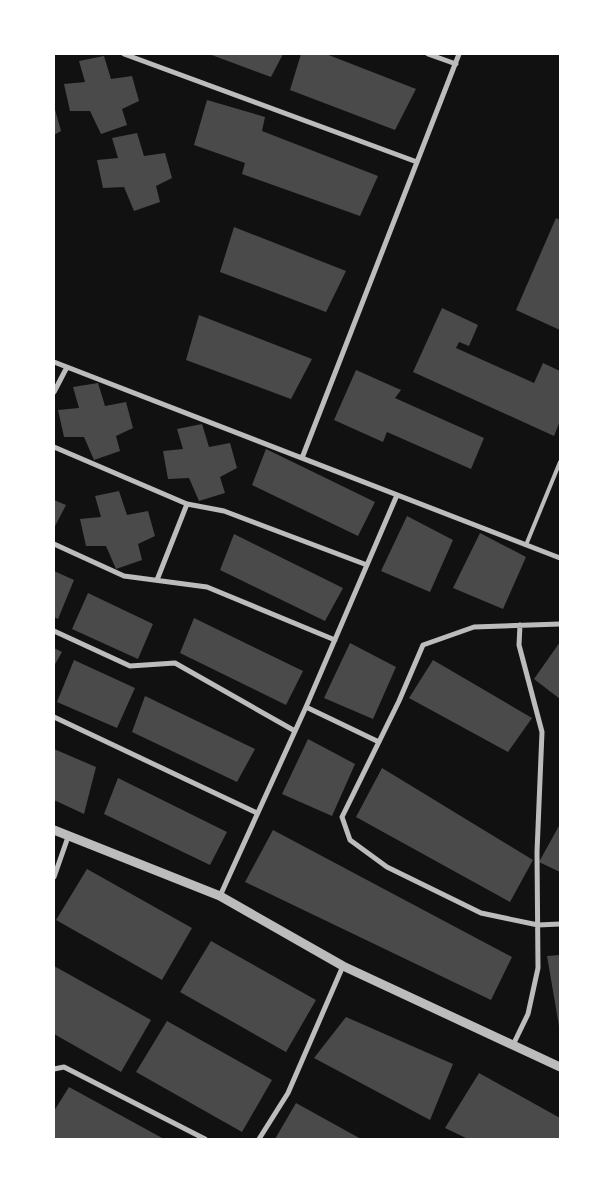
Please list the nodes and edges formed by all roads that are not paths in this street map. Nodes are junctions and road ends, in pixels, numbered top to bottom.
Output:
1 (124, 54) edge
2 (428, 54) edge
3 (460, 54) edge
4 (456, 64) junction
5 (417, 162) junction
6 (54, 362) edge
7 (66, 367) junction
8 (54, 392) edge
9 (54, 447) edge
10 (302, 458) junction
11 (560, 462) edge
12 (397, 495) junction
13 (187, 504) junction
14 (54, 544) edge
15 (526, 545) junction
16 (560, 558) edge
17 (367, 565) junction
18 (156, 580) junction
19 (560, 624) edge
20 (520, 625) junction
21 (54, 631) edge
22 (335, 640) junction
23 (306, 707) junction
24 (54, 717) edge
25 (295, 731) junction
26 (379, 742) junction
27 (257, 813) junction
28 (54, 832) edge
29 (68, 837) junction
30 (54, 877) edge
31 (220, 896) junction
32 (560, 924) edge
33 (538, 925) junction
34 (343, 966) junction
35 (513, 1045) junction
36 (560, 1067) edge
37 (54, 1069) edge
38 (205, 1139) edge
39 (259, 1139) edge

1 - 5 street
2 - 4 street
3 - 4 street
4 - 5 street
5 - 10 street
6 - 7 street
7 - 8 street
7 - 10 street
9 - 13 street
10 - 12 street
11 - 15 lane
12 - 15 street
12 - 17 street
13 - 17 street
13 - 18 street
14 - 18 street
15 - 16 street
17 - 22 street
18 - 22 street
19 - 20 street
20 - 26 street
20 - 33 street
21 - 25 street
22 - 23 street
23 - 25 street
23 - 26 street
24 - 27 street
25 - 27 street
26 - 33 street
27 - 31 street
28 - 29 street
29 - 30 street
29 - 31 street
31 - 34 street
32 - 33 street
33 - 35 street
34 - 35 street
34 - 39 street
35 - 36 street
37 - 38 street

